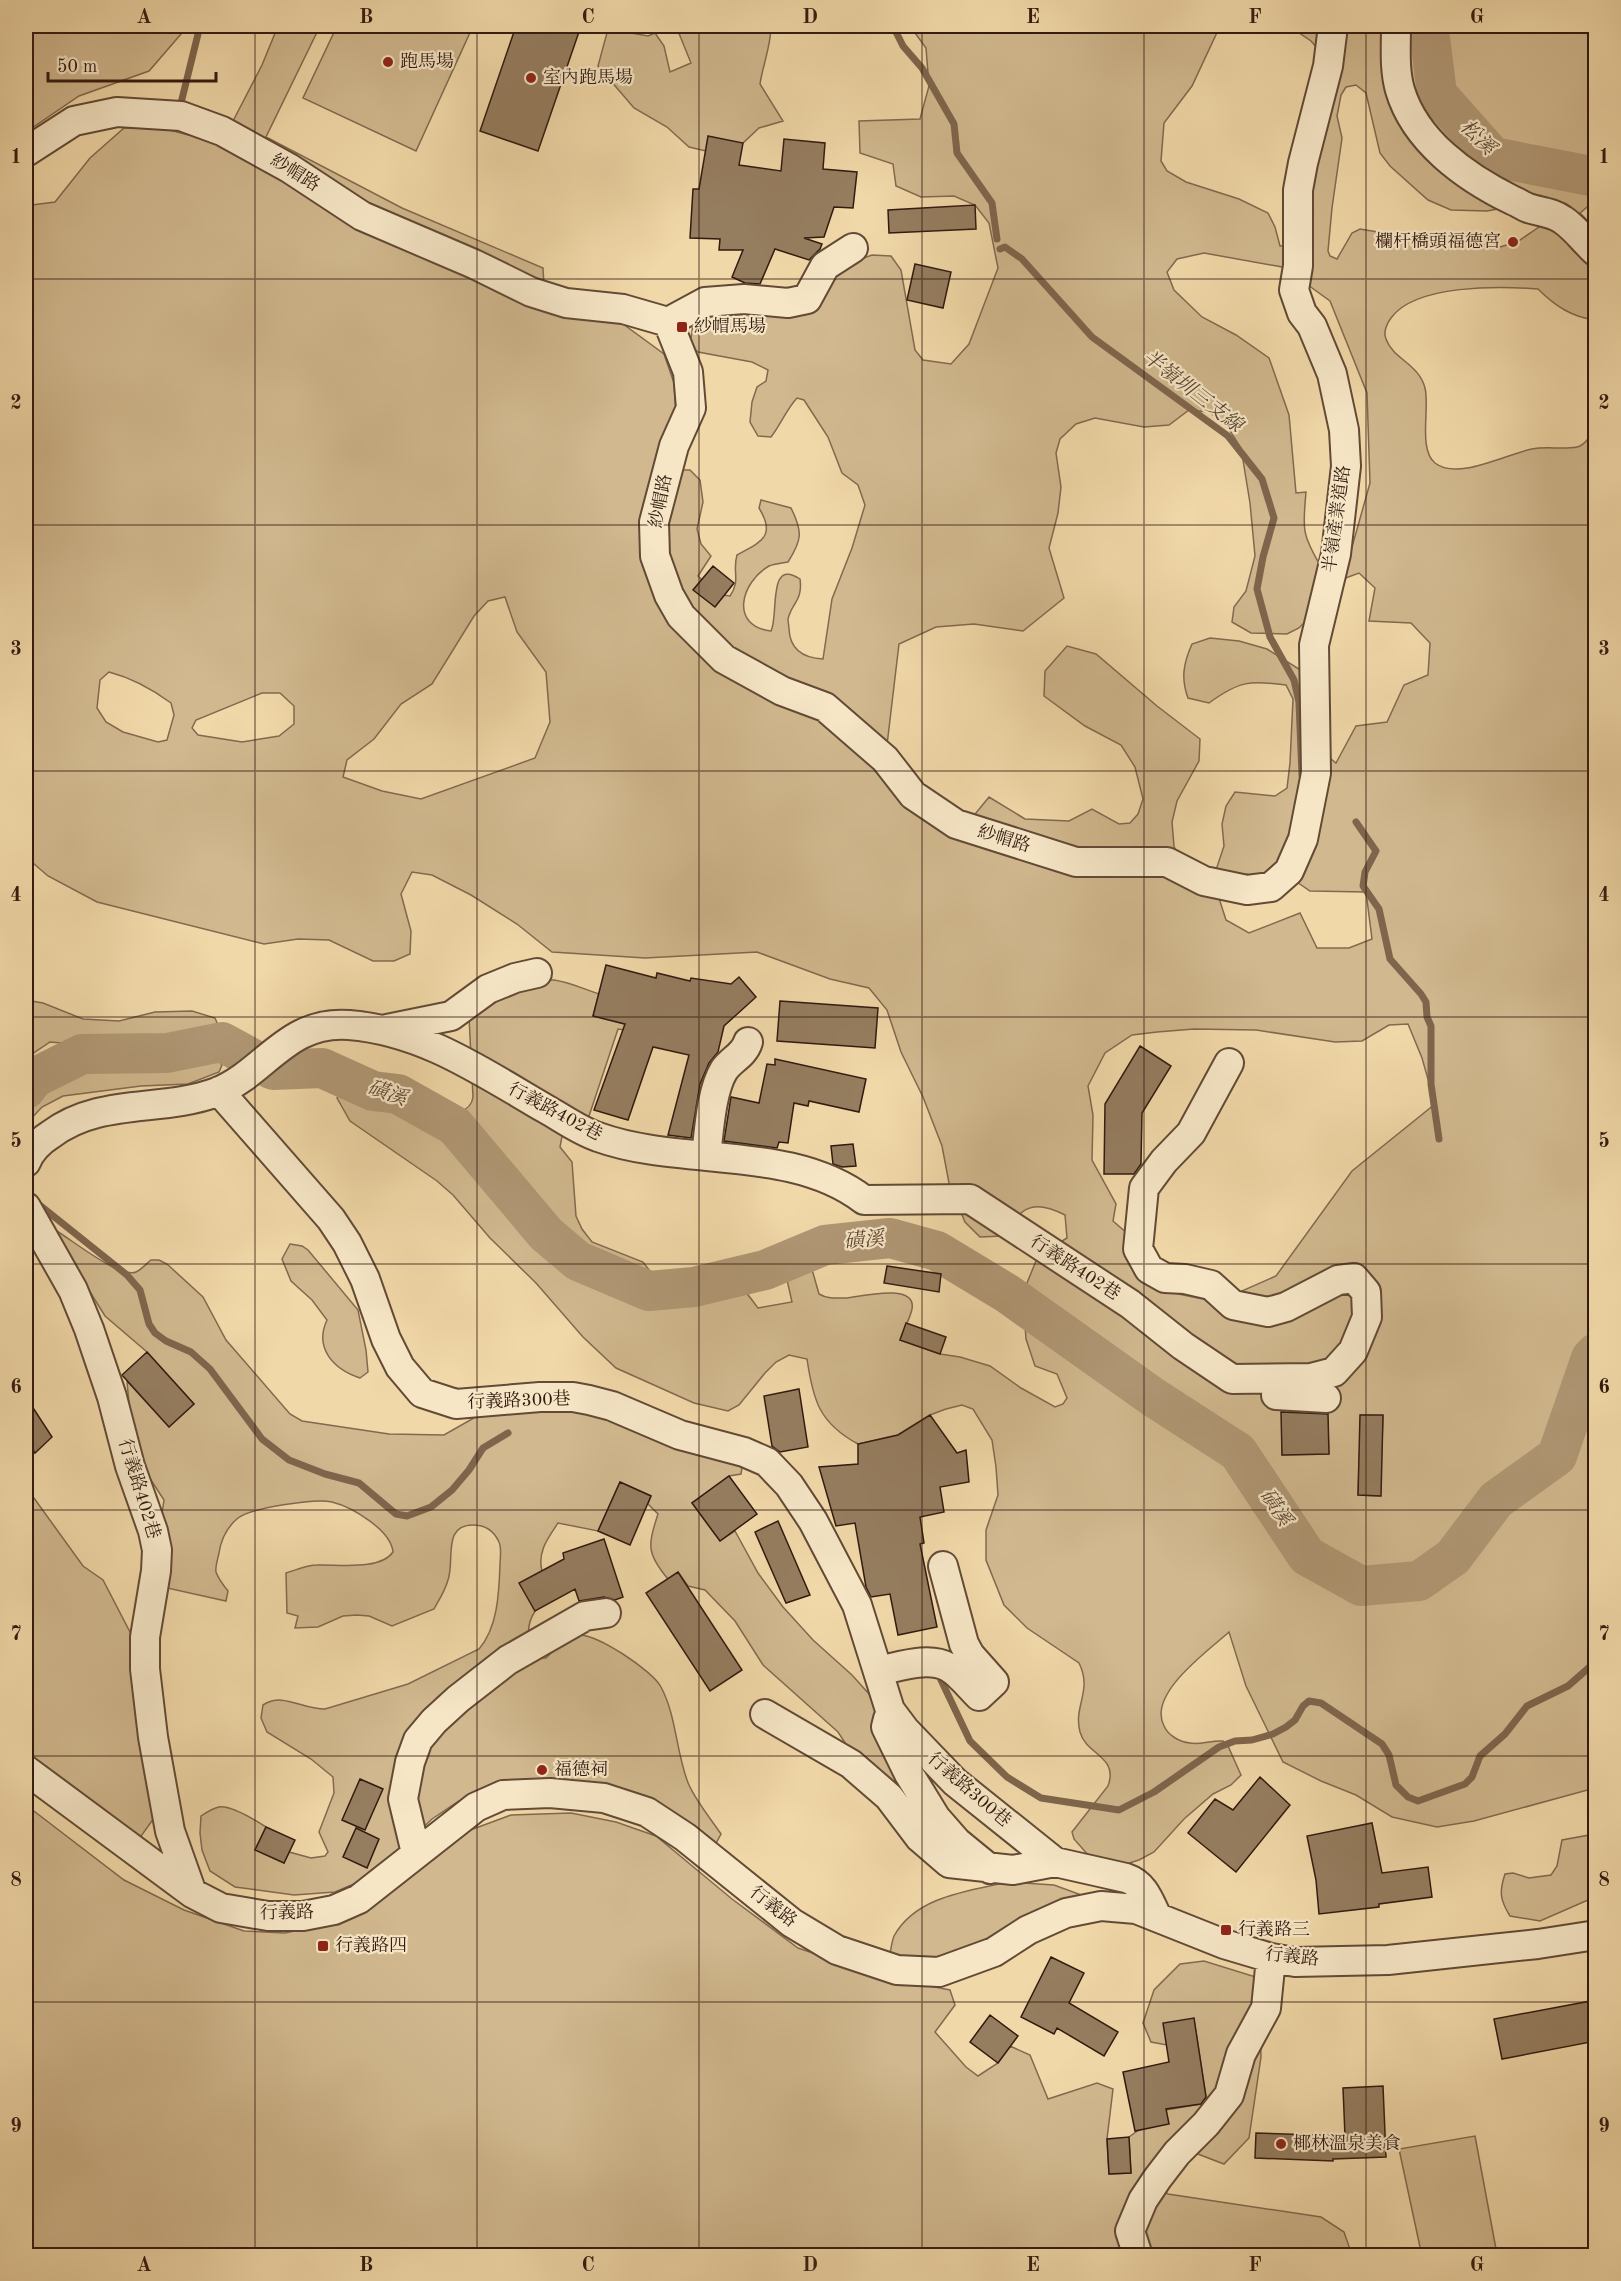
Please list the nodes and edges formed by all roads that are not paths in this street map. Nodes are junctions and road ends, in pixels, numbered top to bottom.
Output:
1 (1333, 26) edge
2 (1396, 26) edge
3 (26, 152) edge
4 (853, 248) dead end
5 (1596, 252) edge
6 (668, 322) junction
7 (1316, 773) joint
8 (537, 973) dead end
9 (382, 1030) junction
10 (748, 1042) dead end
11 (1229, 1063) dead end
12 (230, 1084) junction
13 (706, 1156) junction
14 (26, 1162) edge
15 (26, 1206) edge
16 (1232, 1379) junction
17 (1326, 1398) dead end
18 (943, 1566) dead end
19 (606, 1612) dead end
20 (878, 1671) junction
21 (890, 1710) junction
22 (765, 1714) dead end
23 (26, 1770) edge
24 (416, 1853) junction
25 (1055, 1862) junction
26 (990, 1869) junction
27 (192, 1893) junction
28 (1157, 1917) junction
29 (1596, 1935) edge
30 (1271, 1958) junction
31 (1138, 2256) edge

1 - 7 street, 半嶺產業道路
2 - 5 street
3 - 6 street, 紗帽路
4 - 6 street
6 - 7 street, 紗帽路
8 - 9 street
9 - 12 street, 行義路402巷
9 - 13 street, 行義路402巷
10 - 13 street
11 - 16 street
12 - 14 street
12 - 20 street, 行義路300巷
13 - 16 street, 行義路402巷
15 - 27 street, 行義路402巷
16 - 17 street, 行義路402巷
18 - 20 street
19 - 24 street
20 - 21 street, 行義路300巷
21 - 25 street, 行義路300巷
21 - 26 street, 行義路300巷
22 - 26 street
23 - 27 street, 行義路
24 - 27 street, 行義路
24 - 28 street, 行義路
25 - 26 street, 行義路300巷
25 - 28 street, 行義路300巷
28 - 30 street, 行義路
29 - 30 street, 行義路
30 - 31 street

